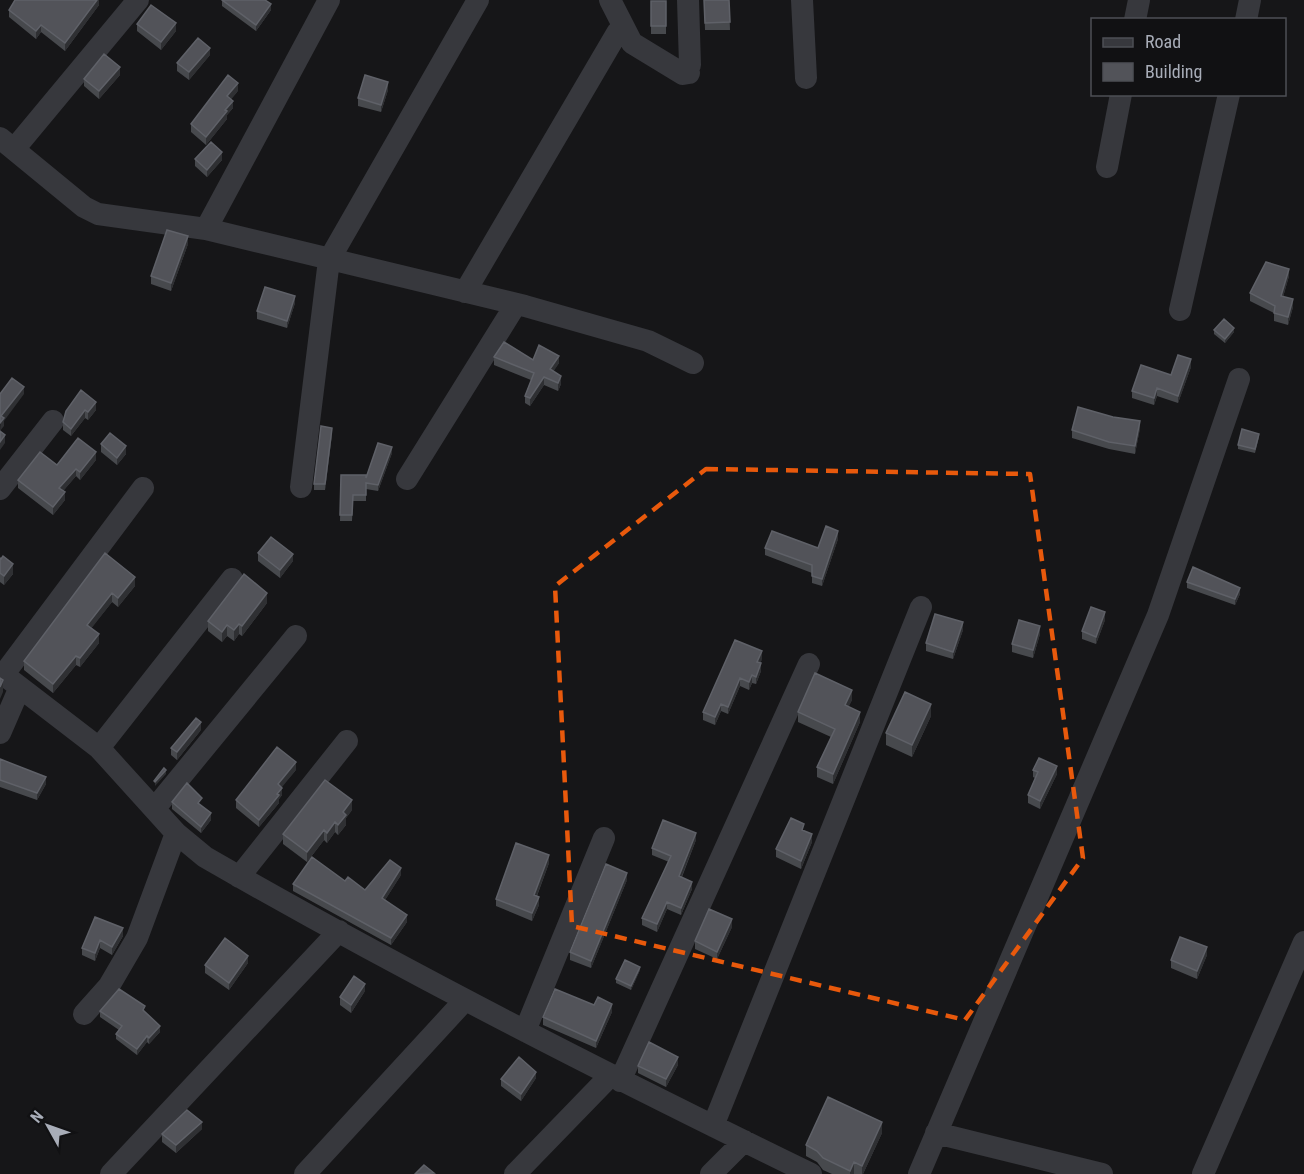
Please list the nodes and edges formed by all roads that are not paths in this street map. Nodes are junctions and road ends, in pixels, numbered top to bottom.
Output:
1 (138, 0) edge
2 (329, 0) edge
3 (478, 0) edge
4 (610, 0) edge
5 (688, 0) edge
6 (802, 0) edge
7 (1139, 0) edge
8 (1250, 0) edge
9 (1135, 18) edge
10 (1246, 18) edge
11 (617, 33) dead end
12 (806, 78) dead end
13 (1121, 96) edge
14 (1229, 96) edge
15 (7, 143) edge
16 (1107, 167) dead end
17 (206, 229) junction
18 (329, 260) junction
19 (465, 292) junction
20 (516, 304) junction
21 (1180, 310) dead end
22 (693, 363) dead end
23 (1239, 380) dead end
24 (53, 421) dead end
25 (406, 479) dead end
26 (301, 487) dead end
27 (143, 488) dead end
28 (0, 489) edge
29 (232, 579) dead end
30 (921, 607) dead end
31 (296, 636) dead end
32 (809, 664) dead end
33 (8, 678) edge
34 (0, 733) edge
35 (347, 741) dead end
36 (99, 748) junction
37 (155, 808) junction
38 (176, 833) junction
39 (604, 838) dead end
40 (239, 877) junction
41 (339, 931) junction
42 (1304, 942) edge
43 (465, 1000) junction
44 (84, 1014) dead end
45 (525, 1031) junction
46 (615, 1078) junction
47 (713, 1126) junction
48 (936, 1133) junction
49 (744, 1141) junction
50 (111, 1174) edge
51 (305, 1174) edge
52 (515, 1174) edge
53 (711, 1174) edge
54 (812, 1174) edge
55 (919, 1174) edge
56 (1102, 1174) edge
57 (1203, 1174) edge

1 - 15 street
2 - 17 street
3 - 18 street
4 - 5 street
6 - 12 street
7 - 9 street
8 - 10 street
11 - 19 street
13 - 16 street
14 - 21 street
15 - 17 street
17 - 18 street
18 - 19 street
18 - 26 street
19 - 20 street
20 - 22 street
20 - 25 street
23 - 48 street
24 - 28 street
27 - 33 street
29 - 36 street
30 - 47 street
31 - 37 street
32 - 46 street
33 - 34 street
33 - 36 street
35 - 40 street
36 - 37 street
37 - 38 street
38 - 40 street
38 - 44 street
39 - 45 street
40 - 41 street
41 - 43 street
41 - 50 street
42 - 57 street
43 - 45 street
43 - 51 street
45 - 46 street
46 - 47 street
46 - 52 street
47 - 49 street
48 - 55 street
48 - 56 street
49 - 53 street
49 - 54 street

